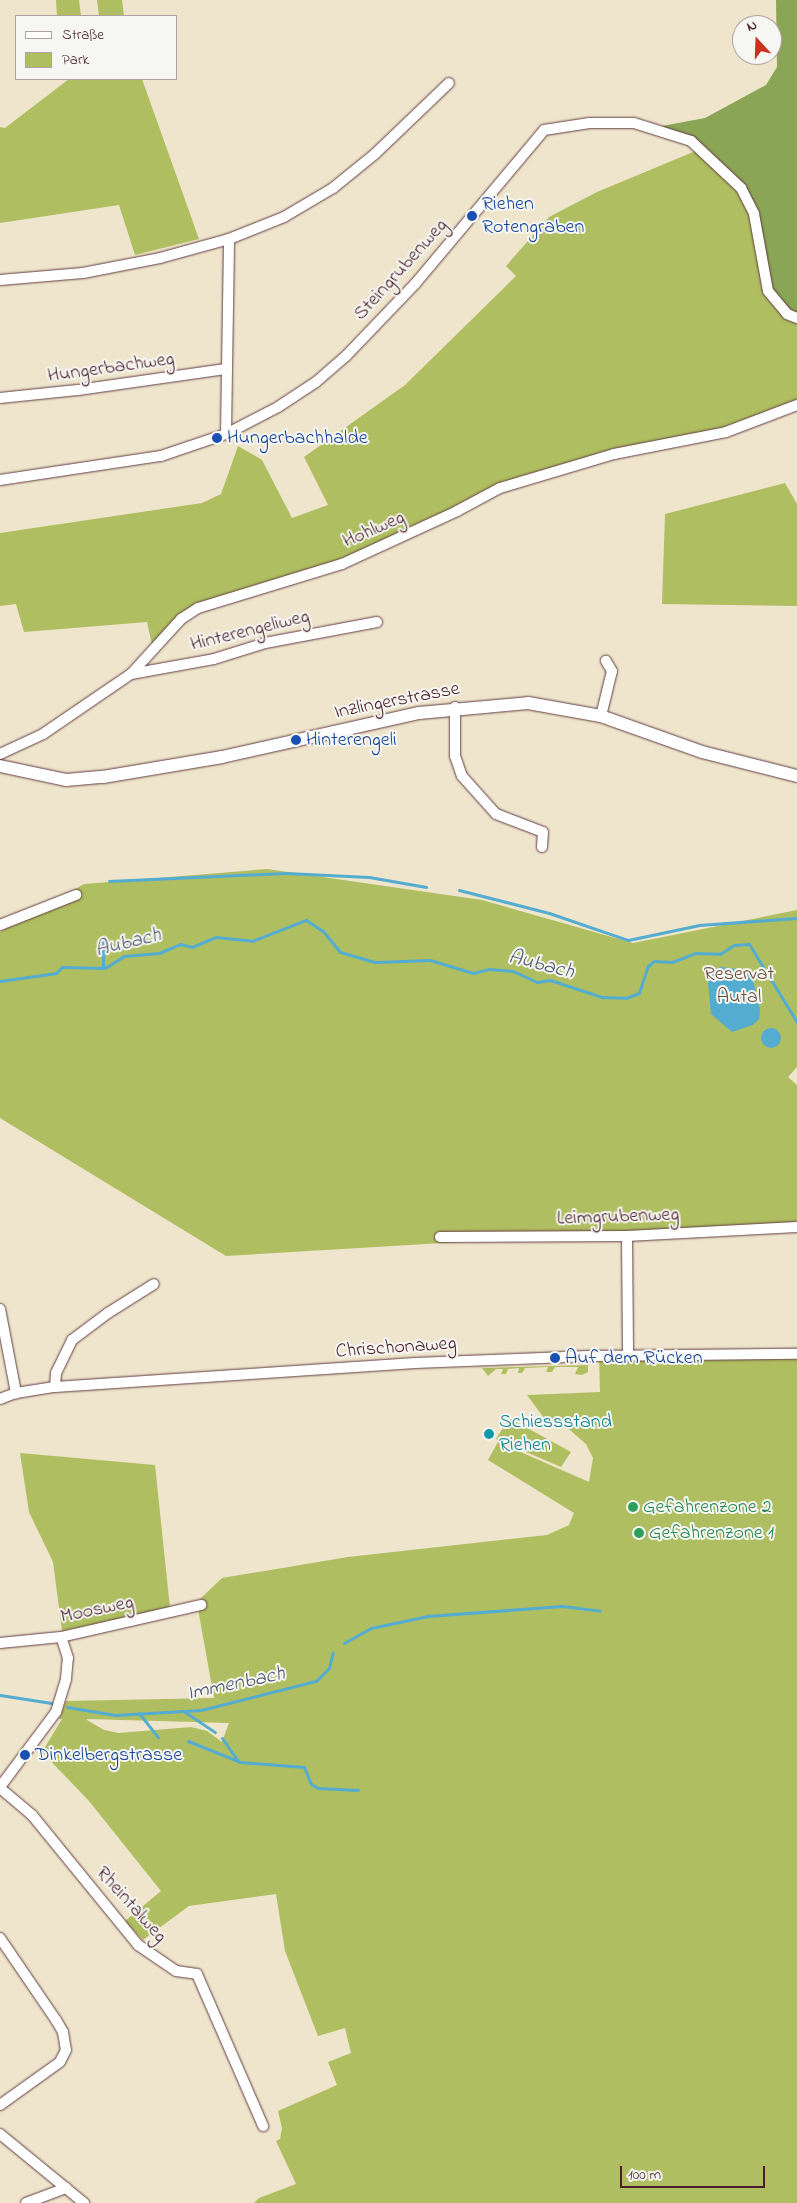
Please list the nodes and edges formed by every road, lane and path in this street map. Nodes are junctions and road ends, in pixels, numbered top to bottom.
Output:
1 (449, 83) dead end
2 (229, 239) junction
3 (0, 280) edge
4 (797, 318) edge
5 (226, 369) junction
6 (0, 398) edge
7 (797, 405) edge
8 (226, 434) junction
9 (0, 480) edge
10 (377, 622) dead end
11 (606, 661) dead end
12 (131, 674) junction
13 (455, 707) junction
14 (601, 716) junction
15 (0, 754) edge
16 (0, 766) edge
17 (797, 776) edge
18 (542, 846) dead end
19 (76, 895) dead end
20 (0, 925) edge
21 (797, 1227) edge
22 (440, 1236) dead end
23 (627, 1236) junction
24 (154, 1284) dead end
25 (0, 1309) edge
26 (797, 1354) edge
27 (628, 1356) junction
28 (55, 1387) junction
29 (16, 1393) junction
30 (0, 1399) edge
31 (201, 1605) dead end
32 (61, 1637) junction
33 (0, 1643) edge
34 (0, 1787) edge
35 (0, 1938) edge
36 (0, 2105) edge
37 (264, 2126) dead end
38 (0, 2134) edge
39 (66, 2188) junction
40 (26, 2203) edge
41 (84, 2203) edge

1 - 2 street
2 - 3 street
2 - 5 street
4 - 8 street, Steingrubenweg
5 - 6 street, Hungerbachweg
5 - 8 street
7 - 12 street, Hohlweg
8 - 9 street, Steingrubenweg
10 - 12 street, Hinterengeliweg
11 - 14 street
12 - 15 street, Hohlweg
13 - 14 street, Inzlingerstrasse
13 - 16 street, Inzlingerstrasse
13 - 18 street
14 - 17 street, Inzlingerstrasse
19 - 20 street
21 - 23 street, Leimgrubenweg
22 - 23 street, Leimgrubenweg
23 - 27 street
24 - 28 street
25 - 29 street
26 - 27 street, Chrischonaweg
27 - 28 street, Chrischonaweg
28 - 29 street, Chrischonaweg
29 - 30 street, Chrischonaweg
31 - 32 street, Moosweg
32 - 33 street, Moosweg
32 - 34 street
34 - 37 street, Rheintalweg
35 - 36 street
38 - 39 street
39 - 40 street
39 - 41 street

